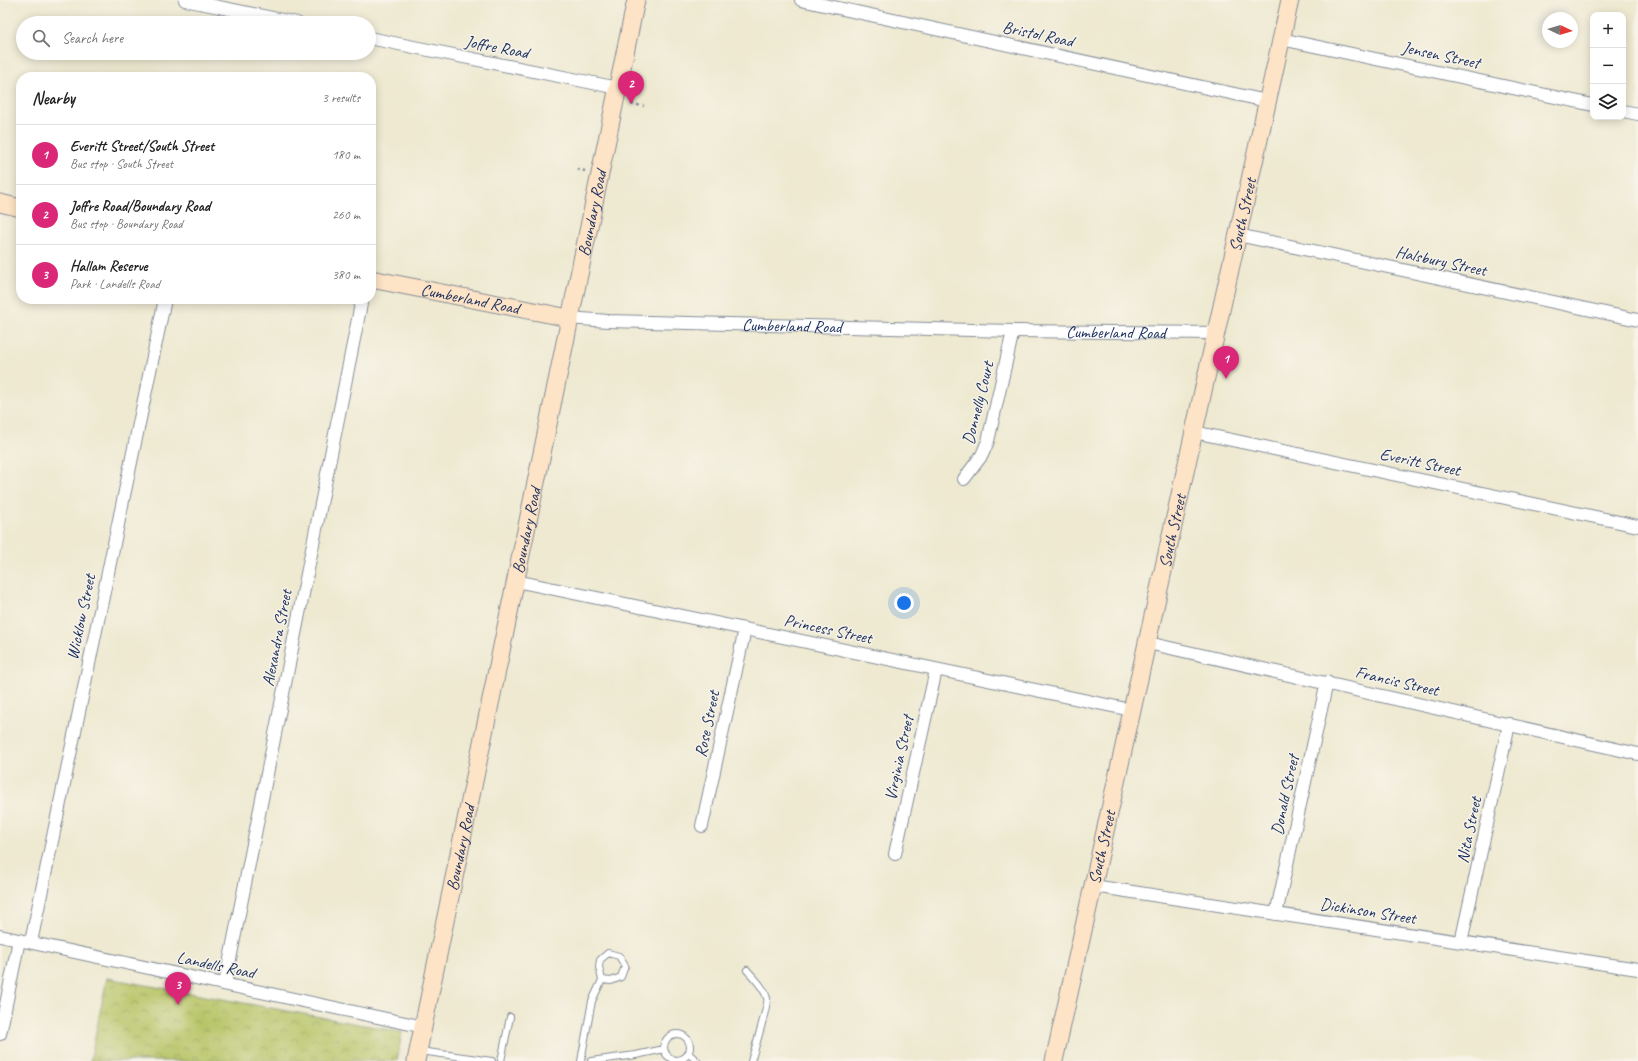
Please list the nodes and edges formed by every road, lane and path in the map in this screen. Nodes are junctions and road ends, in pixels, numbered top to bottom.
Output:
1 (185, 0) edge
2 (636, 0) edge
3 (801, 0) edge
4 (1290, 0) edge
5 (263, 16) edge
6 (376, 39) edge
7 (1281, 39) junction
8 (618, 88) junction
9 (1267, 101) junction
10 (631, 104) dead end
11 (1590, 104) edge
12 (644, 106) dead end
13 (1626, 112) edge
14 (1638, 114) edge
15 (577, 169) dead end
16 (588, 171) dead end
17 (0, 204) edge
18 (16, 207) edge
19 (1238, 235) junction
20 (376, 280) edge
21 (164, 304) edge
22 (361, 304) edge
23 (569, 318) junction
24 (1638, 320) edge
25 (1013, 331) junction
26 (1216, 333) junction
27 (1194, 432) junction
28 (964, 479) dead end
29 (1638, 526) edge
30 (516, 581) junction
31 (745, 629) junction
32 (1148, 643) junction
33 (936, 670) junction
34 (1326, 682) junction
35 (1132, 710) junction
36 (1509, 724) junction
37 (1638, 754) edge
38 (702, 826) dead end
39 (895, 854) dead end
40 (1093, 886) junction
41 (1276, 914) junction
42 (0, 936) edge
43 (25, 941) junction
44 (1461, 942) junction
45 (1638, 969) edge
46 (747, 970) dead end
47 (602, 980) junction
48 (225, 984) junction
49 (510, 1017) dead end
50 (424, 1027) junction
51 (0, 1034) edge
52 (664, 1049) junction
53 (688, 1053) junction
54 (417, 1056) edge
55 (492, 1061) edge
56 (501, 1061) edge
57 (581, 1061) edge
58 (592, 1061) edge
59 (697, 1061) edge
60 (751, 1061) edge
61 (1054, 1061) edge

1 - 5 street
2 - 8 main road, Boundary Road
3 - 9 street, Bristol Road
4 - 7 main road, South Street
6 - 8 street, Joffre Road
7 - 9 main road, South Street
7 - 11 street, Jensen Street
8 - 23 main road, Boundary Road
9 - 19 main road, South Street
10 - 12 path
13 - 14 street
15 - 16 path
17 - 18 main road
19 - 24 street, Halsbury Street
19 - 26 main road, South Street
20 - 23 main road, Cumberland Road
21 - 43 street, Wicklow Street
22 - 48 street, Alexandra Street
23 - 25 street, Cumberland Road
23 - 30 main road, Boundary Road
25 - 26 street, Cumberland Road
25 - 28 street, Donnelly Court
26 - 27 main road, South Street
27 - 29 street, Everitt Street
27 - 32 main road, South Street
30 - 31 street, Princess Street
30 - 50 main road, Boundary Road
31 - 33 street, Princess Street
31 - 38 street, Rose Street
32 - 34 street, Francis Street
32 - 35 main road, South Street
33 - 35 street, Princess Street
33 - 39 street, Virginia Street
34 - 36 street, Francis Street
34 - 41 street, Donald Street
35 - 40 main road, South Street
36 - 37 street, Francis Street
36 - 44 street, Nita Street
40 - 41 street, Dickinson Street
40 - 61 main road, South Street
41 - 44 street, Dickinson Street
42 - 43 street, Landells Road
43 - 48 street, Landells Road
43 - 51 street, Wicklow Street
44 - 45 street, Dickinson Street
46 - 60 lane
47 - 47 lane
47 - 57 lane
48 - 50 street, Landells Road
49 - 56 lane
50 - 54 main road, Boundary Road
52 - 53 lane
52 - 53 lane
52 - 58 lane
53 - 59 lane
54 - 55 lane

